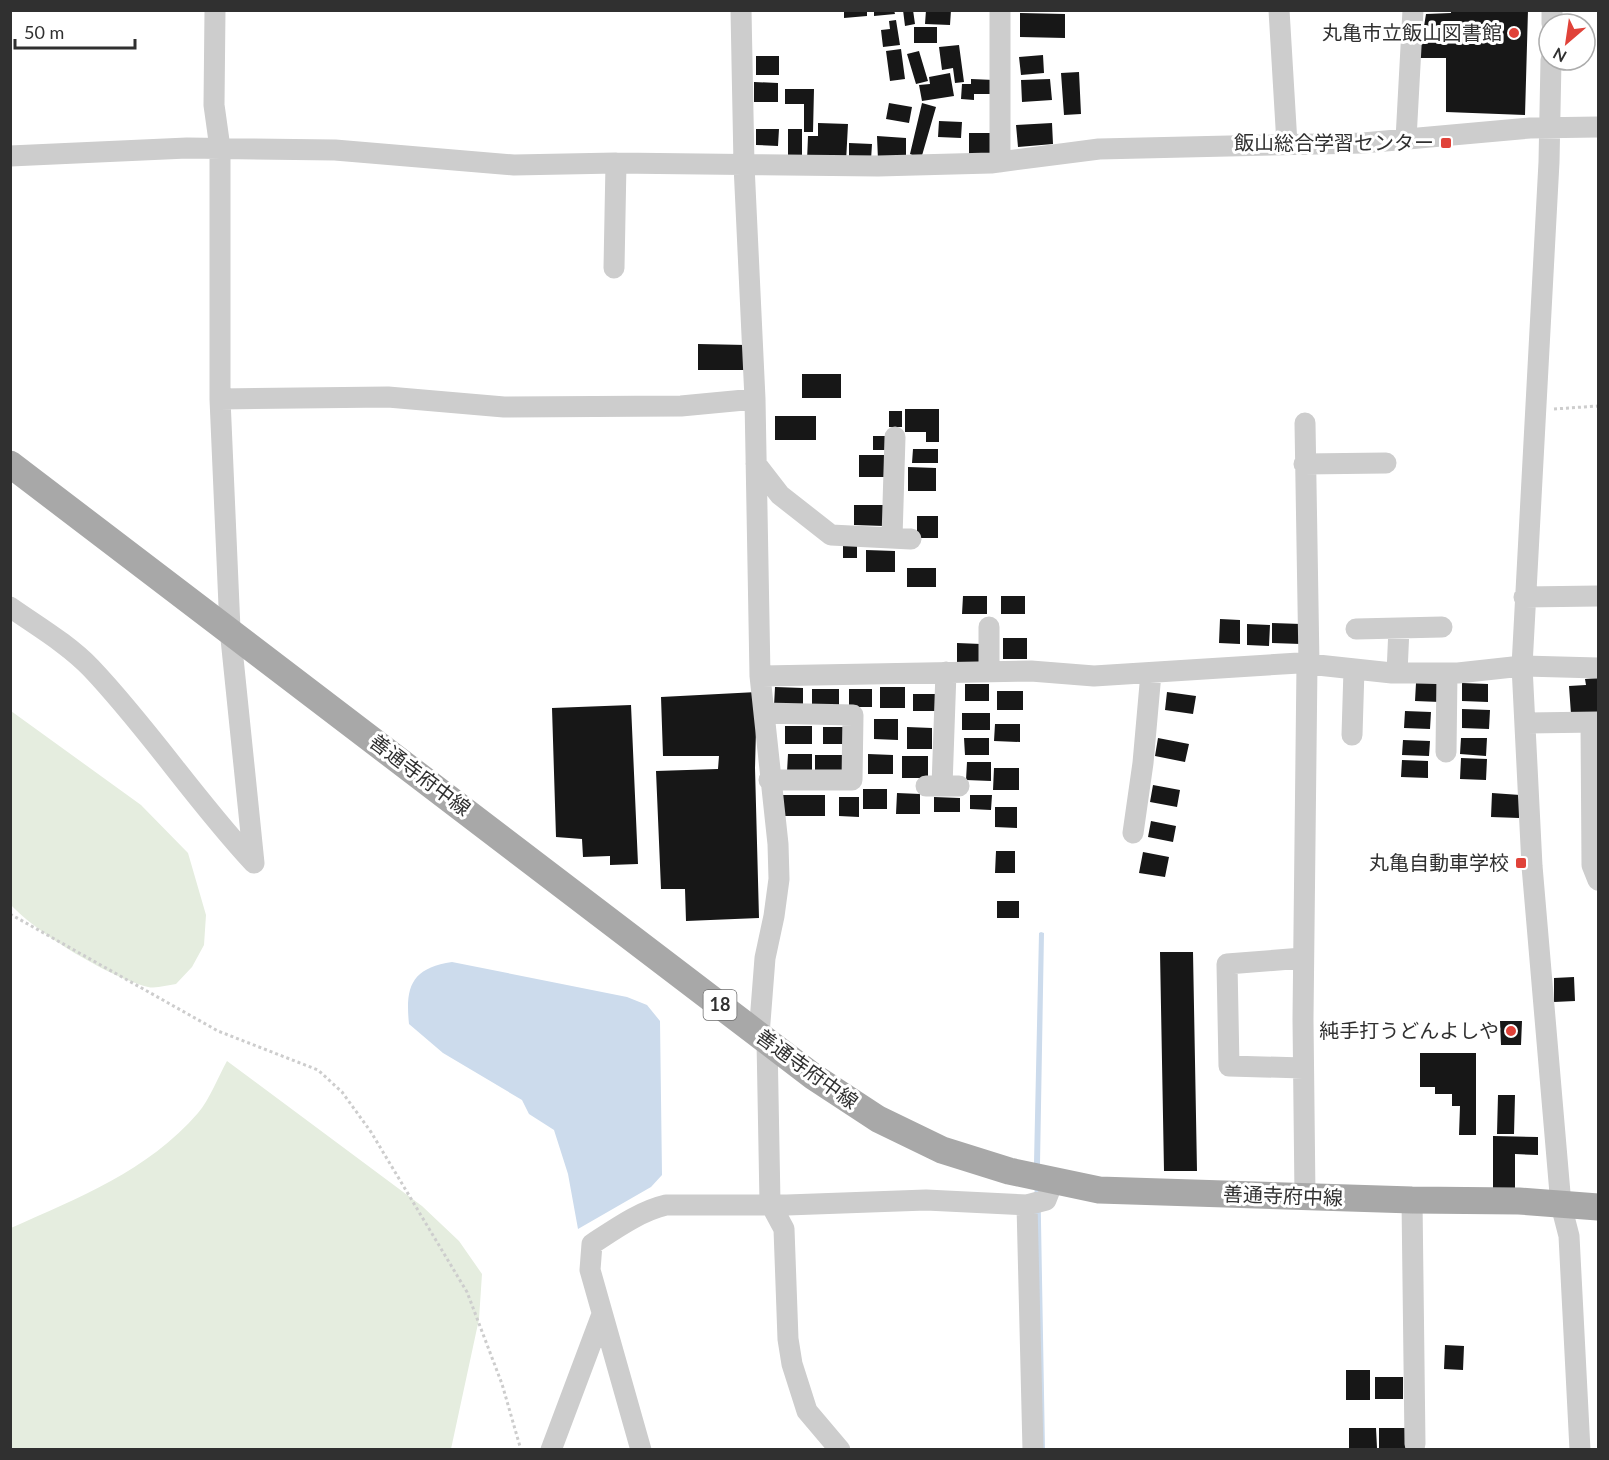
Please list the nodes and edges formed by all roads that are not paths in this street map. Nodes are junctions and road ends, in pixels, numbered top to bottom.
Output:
1 (215, 10) edge
2 (741, 10) edge
3 (999, 10) edge
4 (1280, 10) edge
5 (1413, 10) edge
6 (1551, 72) edge
7 (1549, 127) junction
8 (1599, 127) edge
9 (1406, 139) junction
10 (1287, 144) junction
11 (220, 148) junction
12 (10, 156) edge
13 (1000, 162) junction
14 (616, 163) junction
15 (744, 165) junction
16 (614, 268) dead end
17 (220, 399) junction
18 (755, 399) junction
19 (1305, 423) dead end
20 (895, 437) dead end
21 (1386, 463) dead end
22 (10, 464) edge
23 (756, 464) junction
24 (1304, 464) junction
25 (1599, 596) edge
26 (1524, 597) junction
27 (10, 607) edge
28 (989, 627) dead end
29 (1442, 627) dead end
30 (1399, 628) junction
31 (230, 629) junction
32 (1356, 629) dead end
33 (1308, 664) junction
34 (1522, 666) junction
35 (1599, 668) edge
36 (1354, 669) junction
37 (989, 671) junction
38 (946, 672) junction
39 (1151, 673) junction
40 (1397, 673) junction
41 (1447, 673) junction
42 (760, 676) junction
43 (764, 713) junction
44 (1527, 723) junction
45 (1595, 723) edge
46 (1352, 735) dead end
47 (1595, 744) edge
48 (1446, 752) dead end
49 (769, 780) junction
50 (943, 786) dead end
51 (1595, 786) edge
52 (1595, 825) edge
53 (1133, 833) dead end
54 (1599, 880) edge
55 (1303, 958) junction
56 (763, 1037) junction
57 (1303, 1068) junction
58 (1053, 1182) junction
59 (1305, 1197) junction
60 (1412, 1200) junction
61 (770, 1203) junction
62 (1027, 1205) junction
63 (1562, 1205) junction
64 (1599, 1207) edge
65 (601, 1317) junction
66 (1415, 1444) dead end
67 (551, 1449) edge
68 (641, 1449) edge
69 (840, 1449) edge
70 (1033, 1449) edge
71 (1580, 1449) edge

1 - 11 street
2 - 15 street
3 - 13 street
4 - 10 street
5 - 9 street
6 - 7 street
7 - 8 street
7 - 9 street
7 - 26 street
9 - 10 street
10 - 13 street
11 - 12 street
11 - 14 street
11 - 17 street
13 - 15 street
14 - 15 street
14 - 16 street
15 - 18 street
17 - 18 street
17 - 31 street
18 - 23 street
19 - 24 street
20 - 23 street
21 - 24 street
22 - 31 main road, 善通寺府中線 / 18
23 - 42 street
24 - 33 street
25 - 26 street
26 - 34 street
27 - 31 street
28 - 37 street
29 - 30 street
30 - 32 street
30 - 40 street
31 - 56 main road, 善通寺府中線 / 18
33 - 36 street
33 - 39 street
33 - 55 street
34 - 35 street
34 - 41 street
34 - 44 street
36 - 40 street
36 - 46 street
37 - 38 street
37 - 39 street
38 - 42 street
38 - 50 street
39 - 53 street
40 - 41 street
41 - 48 street
42 - 43 street
43 - 49 street
43 - 49 street
44 - 45 street
44 - 63 street
45 - 47 street
47 - 51 street
49 - 56 street
51 - 52 street
52 - 54 street
55 - 57 street
55 - 57 street
56 - 58 main road, 善通寺府中線 / 18
56 - 61 street
57 - 59 street
58 - 59 main road, 善通寺府中線 / 18
58 - 62 street
59 - 60 main road, 善通寺府中線 / 18
60 - 63 main road, 善通寺府中線 / 18
60 - 66 street
61 - 62 street
61 - 65 street
61 - 69 street
62 - 70 street
63 - 64 main road, 善通寺府中線 / 18
63 - 71 street
65 - 67 street
65 - 68 street

